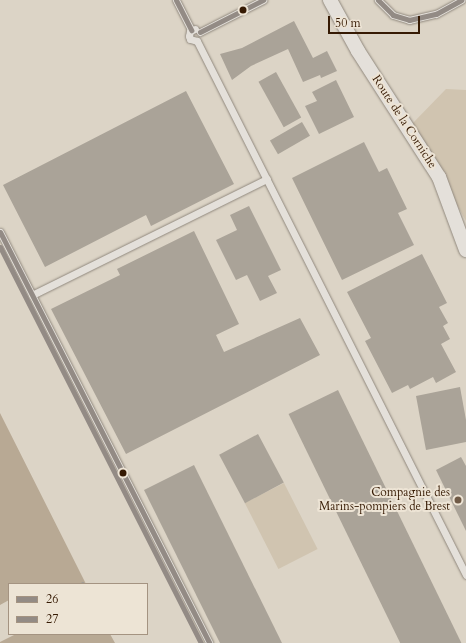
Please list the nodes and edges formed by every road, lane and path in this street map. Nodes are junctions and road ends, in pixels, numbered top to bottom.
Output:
1 (176, 0) edge
2 (263, 0) edge
3 (330, 0) edge
4 (378, 0) edge
5 (461, 0) edge
6 (191, 30) junction
7 (200, 32) junction
8 (197, 41) junction
9 (267, 180) junction
10 (0, 232) edge
11 (466, 250) edge
12 (32, 295) junction
13 (466, 575) edge
14 (209, 643) edge

1 - 6 lane
2 - 7 lane
3 - 11 street, Route de la Corniche
4 - 5 lane
6 - 7 lane
6 - 8 lane
7 - 8 lane
8 - 9 lane
9 - 12 lane
9 - 13 lane
10 - 12 lane
12 - 14 lane

